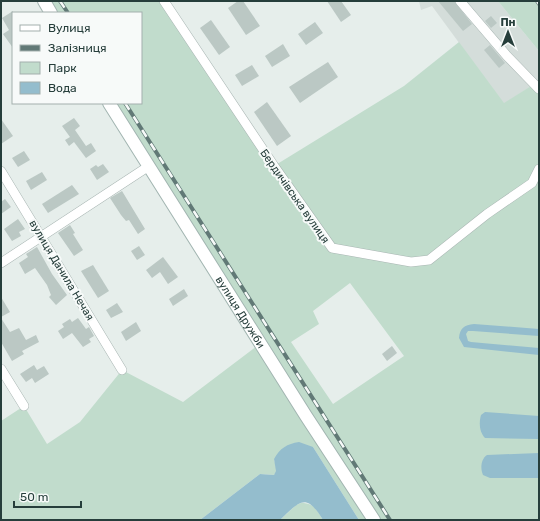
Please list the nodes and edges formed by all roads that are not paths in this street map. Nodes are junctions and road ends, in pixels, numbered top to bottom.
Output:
1 (44, 1) edge
2 (164, 1) edge
3 (460, 1) edge
4 (50, 12) edge
5 (539, 89) edge
6 (110, 104) edge
7 (149, 166) junction
8 (539, 169) edge
9 (1, 171) edge
10 (41, 236) junction
11 (1, 263) edge
12 (1, 369) edge
13 (122, 370) dead end
14 (24, 406) dead end
15 (374, 520) edge

1 - 4 street
2 - 8 street, Бердичівська вулиця
3 - 5 street
6 - 7 street, вулиця Дружби
7 - 10 street
7 - 15 street, вулиця Дружби
9 - 10 street, вулиця Данила Нечая
10 - 11 street
10 - 13 street, вулиця Данила Нечая
12 - 14 street

